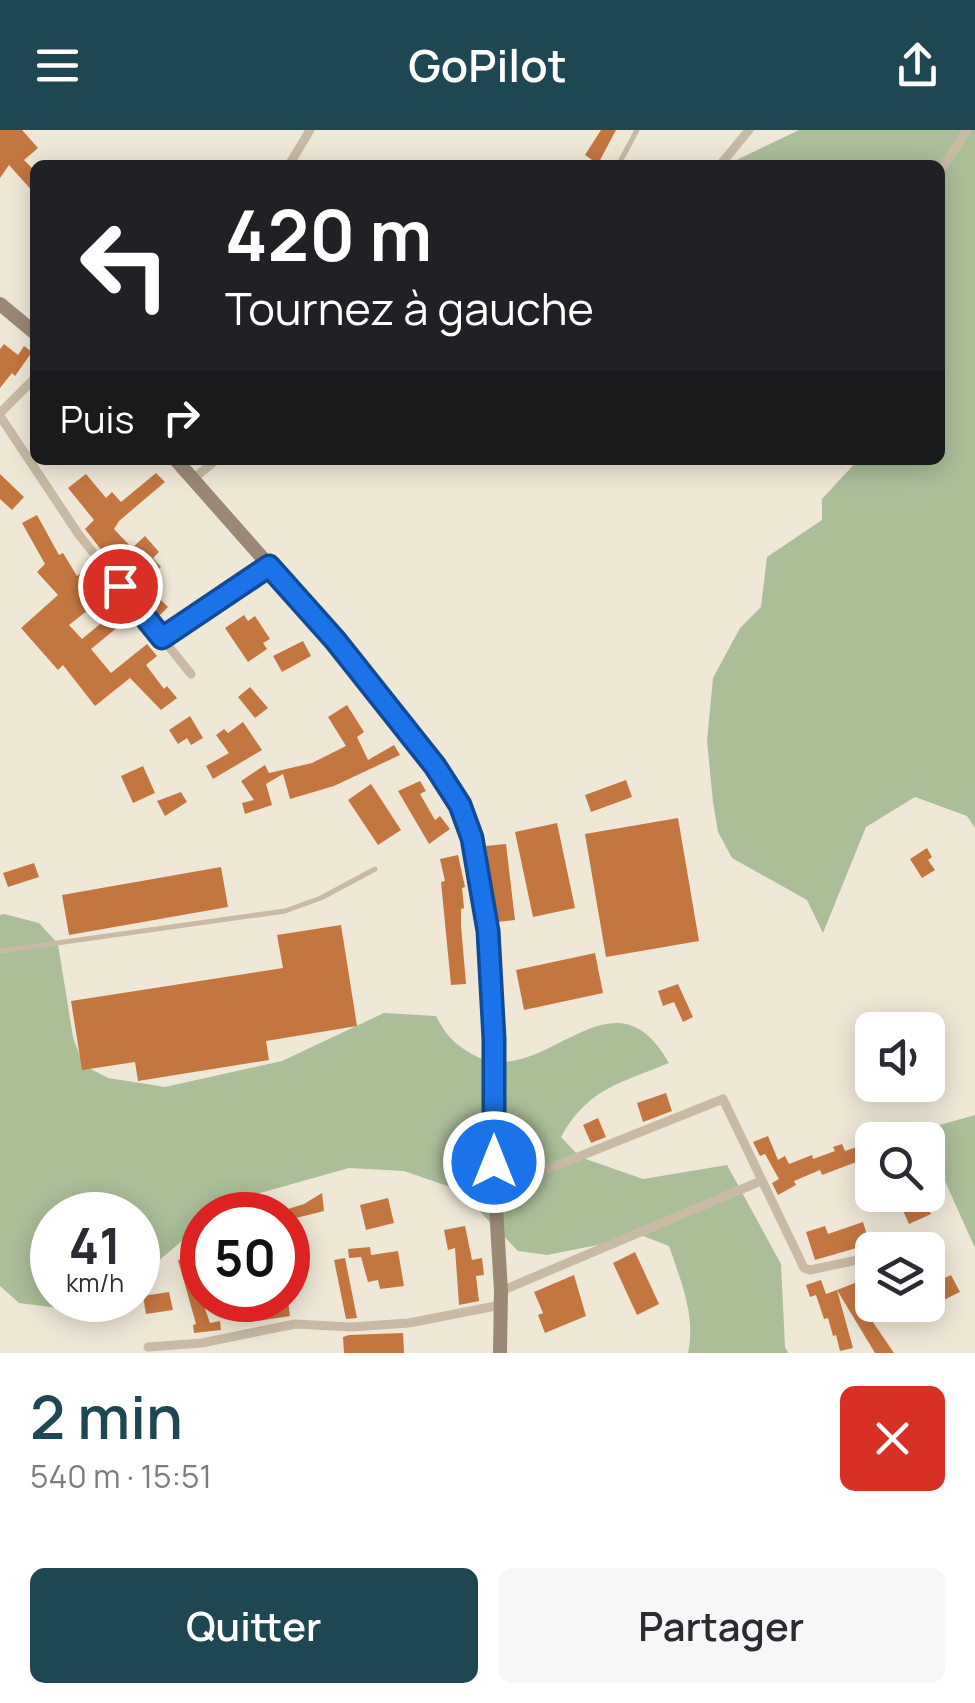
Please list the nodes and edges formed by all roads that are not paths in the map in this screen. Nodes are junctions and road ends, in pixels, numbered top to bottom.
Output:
1 (310, 130) edge
2 (638, 130) edge
3 (750, 130) edge
4 (967, 130) edge
5 (292, 160) edge
6 (621, 160) dead end
7 (724, 160) edge
8 (945, 163) edge
9 (0, 304) edge
10 (30, 329) edge
11 (30, 383) edge
12 (0, 415) edge
13 (30, 461) edge
14 (33, 465) edge
15 (180, 465) edge
16 (210, 465) edge
17 (193, 479) junction
18 (269, 566) junction
19 (162, 638) junction
20 (191, 674) dead end
21 (375, 869) dead end
22 (0, 951) edge
23 (760, 1181) junction
24 (494, 1190) junction
25 (855, 1260) edge
26 (501, 1298) junction
27 (148, 1347) dead end
28 (500, 1353) edge

1 - 5 street
2 - 6 lane
3 - 7 street
4 - 8 street
9 - 10 main road
11 - 12 street
12 - 13 street
14 - 19 street
15 - 17 main road
16 - 17 street
17 - 18 main road
18 - 19 street
18 - 24 main road
19 - 20 street
21 - 22 lane
23 - 24 street
23 - 25 street
23 - 26 street
24 - 26 main road
26 - 27 street
26 - 28 main road

